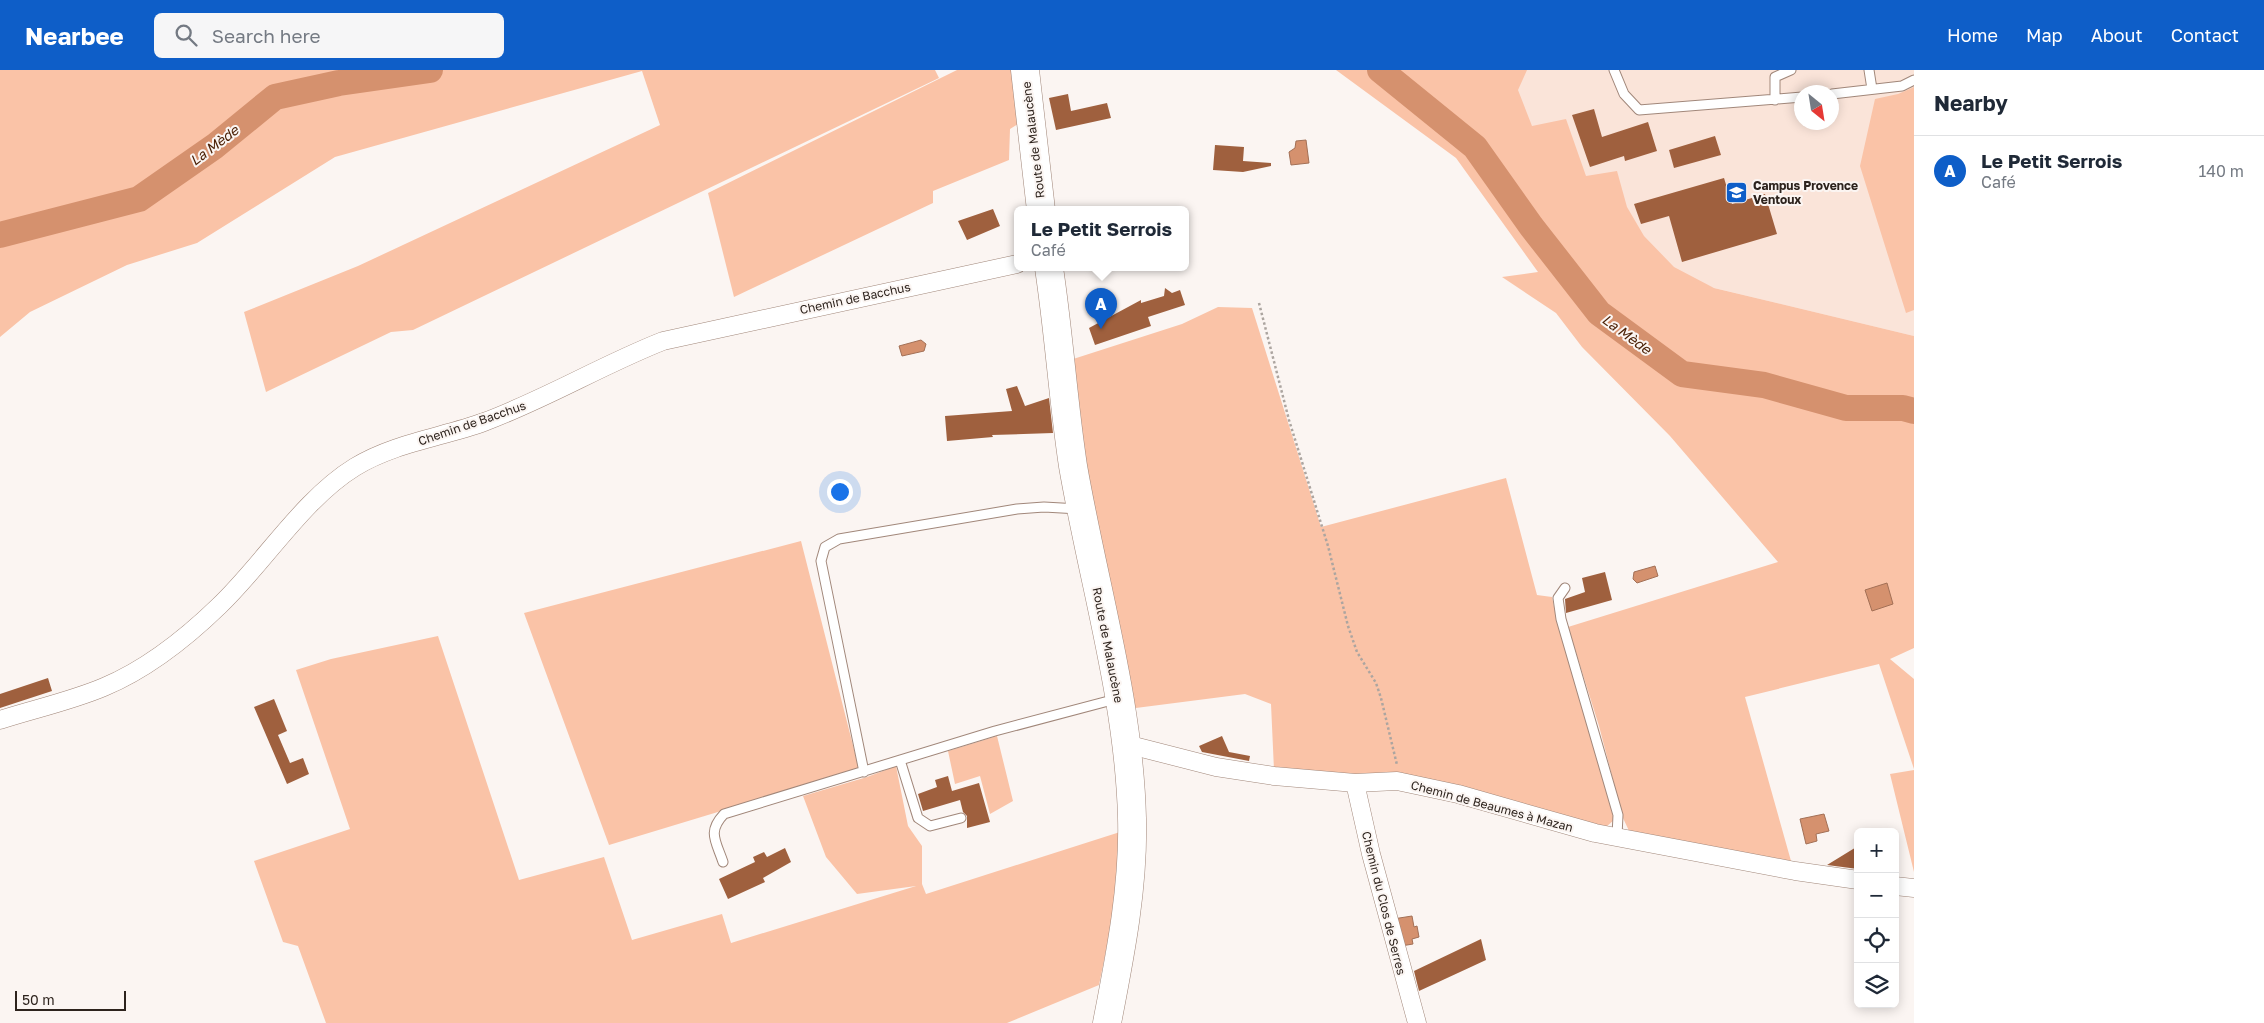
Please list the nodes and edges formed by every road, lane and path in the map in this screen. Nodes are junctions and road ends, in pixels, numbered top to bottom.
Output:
1 (1025, 70) edge
2 (1614, 70) edge
3 (1791, 70) edge
4 (1869, 70) edge
5 (1914, 80) edge
6 (1872, 89) junction
7 (1839, 93) edge
8 (1794, 98) edge
9 (1775, 100) junction
10 (1041, 206) edge
11 (1014, 265) edge
12 (1049, 271) edge
13 (1259, 303) dead end
14 (1082, 510) junction
15 (1565, 588) dead end
16 (1118, 699) junction
17 (0, 720) edge
18 (1126, 744) junction
19 (900, 760) junction
20 (864, 772) junction
21 (1397, 781) junction
22 (1355, 783) junction
23 (960, 818) dead end
24 (1616, 836) junction
25 (723, 862) dead end
26 (1854, 879) edge
27 (1899, 886) edge
28 (1914, 888) edge
29 (1107, 1023) edge
30 (1417, 1023) edge

1 - 10 main road, Route de Malaucène
2 - 9 lane
3 - 9 lane
4 - 6 lane
5 - 6 lane
6 - 7 lane
8 - 9 lane
11 - 17 street, Chemin de Bacchus
12 - 14 main road, Route de Malaucène
13 - 21 path
14 - 16 main road, Route de Malaucène
14 - 20 lane
15 - 24 lane
16 - 18 main road, Route de Malaucène
16 - 19 lane
18 - 22 street, Chemin de Beaumes à Mazan
18 - 29 main road, Route de Malaucène
19 - 20 lane
19 - 23 lane
20 - 25 lane
21 - 22 street, Chemin de Beaumes à Mazan
21 - 24 street, Chemin de Beaumes à Mazan
22 - 30 street, Chemin du Clos de Serres
24 - 26 street, Chemin de Beaumes à Mazan
27 - 28 street

